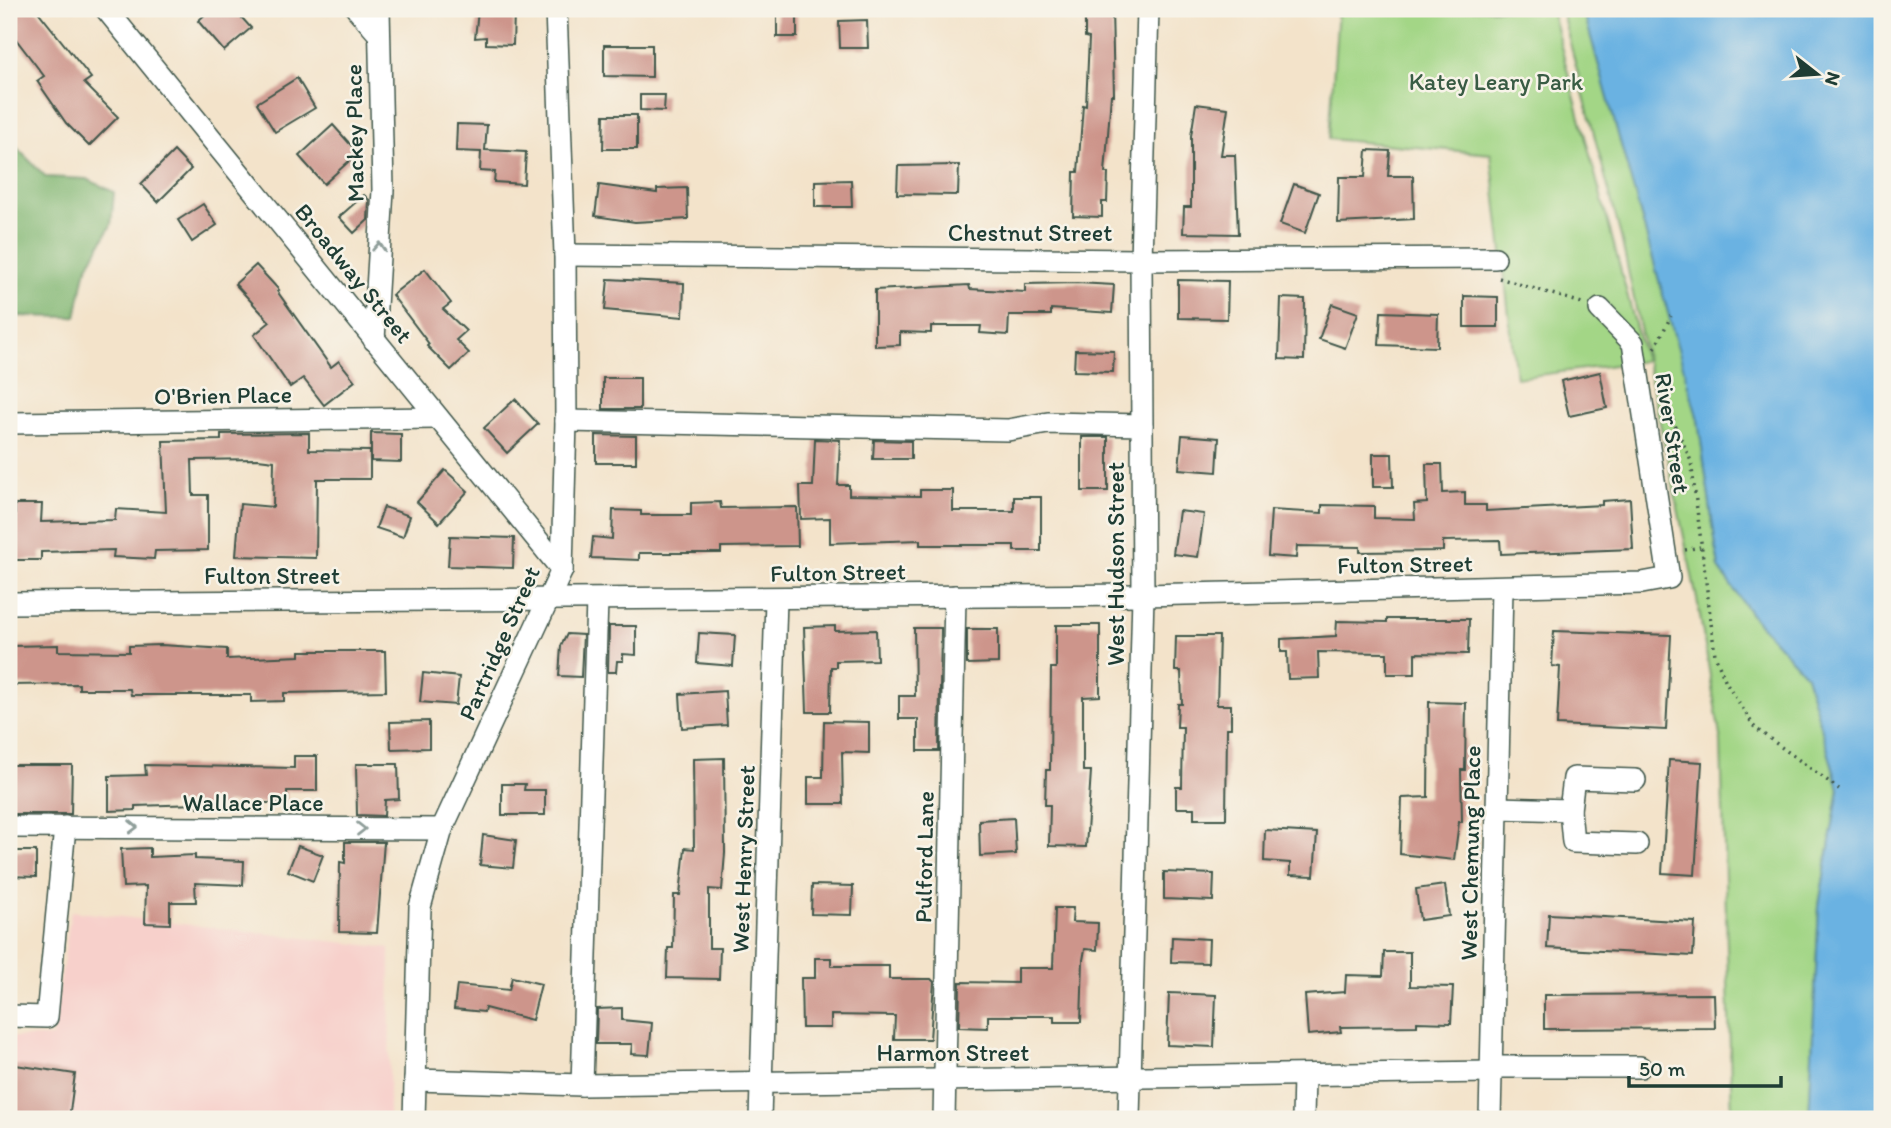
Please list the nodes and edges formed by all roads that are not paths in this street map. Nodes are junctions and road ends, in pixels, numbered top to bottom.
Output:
1 (106, 9) edge
2 (358, 9) edge
3 (379, 9) edge
4 (556, 9) edge
5 (1148, 9) edge
6 (377, 32) junction
7 (565, 255) junction
8 (1495, 258) road end
9 (1141, 260) junction
10 (1600, 309) road end
11 (374, 340) junction
12 (438, 418) junction
13 (566, 421) junction
14 (9, 423) edge
15 (1142, 425) junction
16 (562, 570) junction
17 (1668, 579) joint
18 (1502, 588) junction
19 (1143, 595) junction
20 (955, 596) junction
21 (550, 599) junction
22 (776, 599) junction
23 (597, 600) junction
24 (9, 603) edge
25 (1635, 780) dead end
26 (1497, 808) junction
27 (1570, 810) junction
28 (9, 827) edge
29 (65, 827) junction
30 (442, 829) junction
31 (1637, 844) dead end
32 (9, 1016) edge
33 (1640, 1068) dead end
34 (1491, 1069) junction
35 (1304, 1075) junction
36 (946, 1077) junction
37 (1129, 1077) junction
38 (415, 1080) junction
39 (762, 1081) junction
40 (582, 1085) junction
41 (414, 1119) edge
42 (760, 1119) edge
43 (944, 1119) edge
44 (1129, 1119) edge
45 (1303, 1119) edge
46 (1490, 1119) edge

1 - 11 street, Broadway Street
2 - 6 street
3 - 6 street, Mackey Place
4 - 7 street, Partridge Street
5 - 9 street, West Hudson Street
11 -> 6 street, Mackey Place
7 - 9 street, Chestnut Street
7 - 13 street, Partridge Street
8 - 9 street, Chestnut Street
9 - 15 street, West Hudson Street
10 - 17 street, River Street
11 - 12 street, Broadway Street
12 - 14 street, O'Brien Place
12 - 16 street, Broadway Street
13 - 15 street
13 - 16 street, Partridge Street
15 - 19 street, West Hudson Street
16 - 21 street, Partridge Street
17 - 18 street, Fulton Street
18 - 19 street, Fulton Street
18 - 26 street, West Chemung Place
19 - 20 street, Fulton Street
19 - 37 street, West Hudson Street
20 - 22 street, Fulton Street
20 - 36 street, Pulford Lane
21 - 23 street, Fulton Street
21 - 24 street, Fulton Street
21 - 30 street, Partridge Street
22 - 23 street, Fulton Street
22 - 39 street, West Henry Street
23 - 40 street
25 - 27 street
26 - 27 street
26 - 34 street, West Chemung Place
27 - 31 street
28 - 29 street, Wallace Place
29 -> 30 street, Wallace Place
29 - 32 street
30 - 38 street, Partridge Street
33 - 34 street, Harmon Street
34 - 35 street, Harmon Street
34 - 46 street, West Chemung Place
35 - 37 street, Harmon Street
35 - 45 street
36 - 37 street, Harmon Street
36 - 39 street, Harmon Street
36 - 43 street, Pulford Lane
37 - 44 street, West Hudson Street
38 - 40 street, Harmon Street
38 - 41 street, Partridge Street
39 - 40 street, Harmon Street
39 - 42 street, West Henry Street

